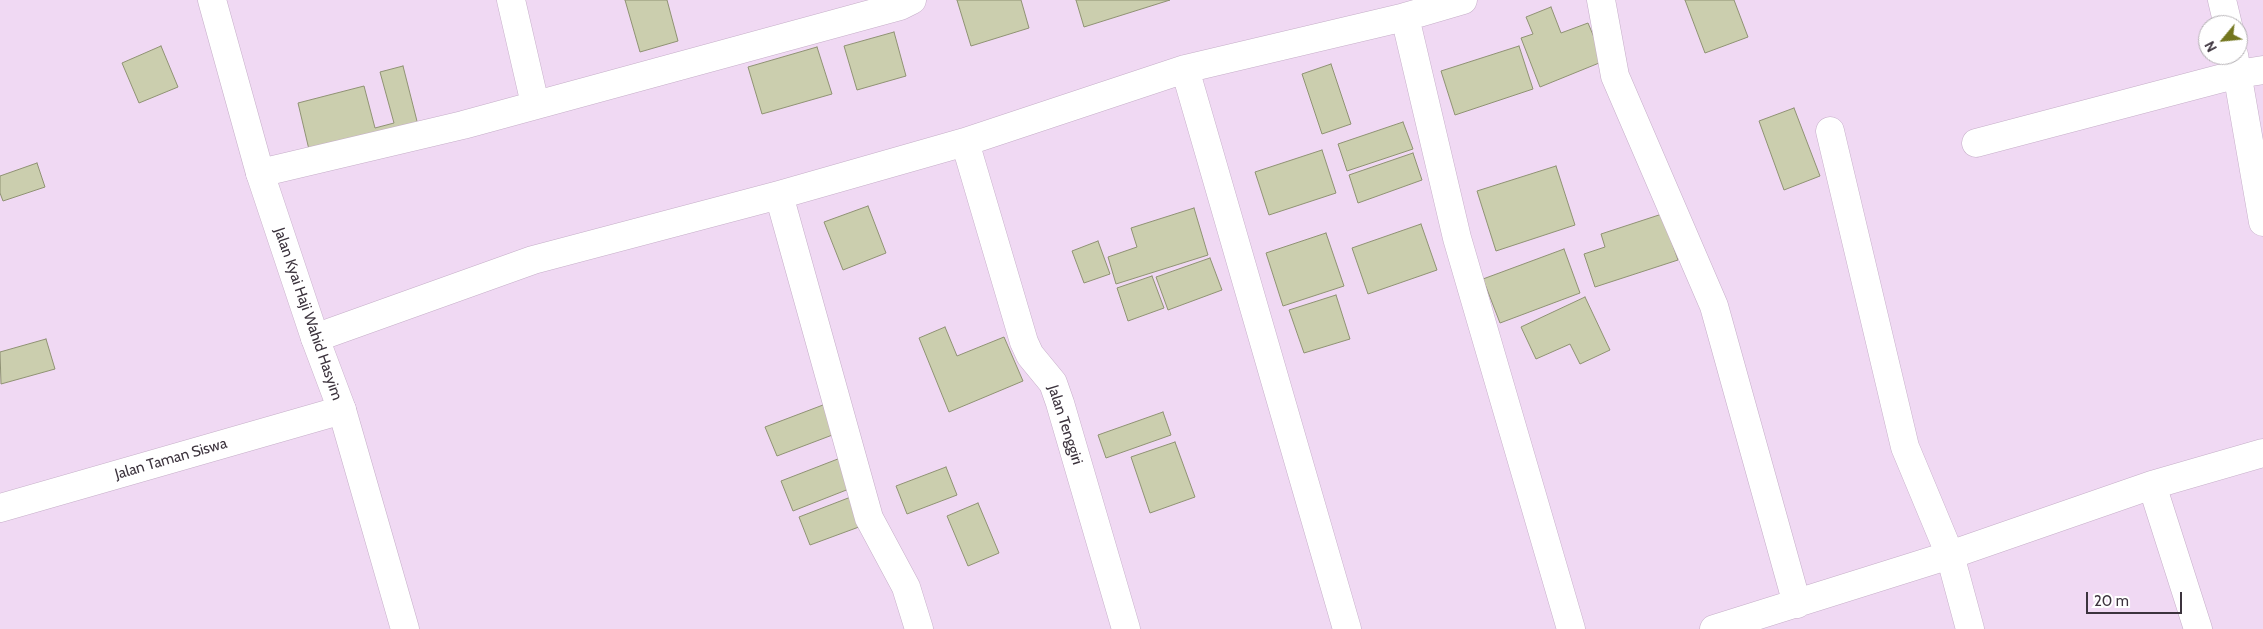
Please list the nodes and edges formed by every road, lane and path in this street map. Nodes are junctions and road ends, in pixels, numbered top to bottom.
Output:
1 (212, 0) edge
2 (511, 0) edge
3 (912, 0) edge
4 (1463, 0) edge
5 (1601, 0) edge
6 (2222, 0) edge
7 (2226, 15) edge
8 (1405, 17) junction
9 (2245, 66) edge
10 (1185, 69) junction
11 (535, 104) junction
12 (1830, 131) dead end
13 (964, 142) junction
14 (1976, 144) dead end
15 (260, 173) junction
16 (778, 196) junction
17 (2263, 222) edge
18 (315, 338) junction
19 (342, 410) junction
20 (2263, 453) edge
21 (2152, 485) junction
22 (0, 508) edge
23 (1950, 555) junction
24 (1796, 604) junction
25 (405, 629) edge
26 (919, 629) edge
27 (1126, 629) edge
28 (1347, 629) edge
29 (1572, 629) edge
30 (1714, 629) edge
31 (1970, 629) edge
32 (2198, 629) edge

1 - 15 street, Jalan Kyai Haji Wahid Hasyim
2 - 11 street
3 - 11 street
4 - 8 street
5 - 24 street
6 - 7 street
8 - 10 street
8 - 29 street
9 - 14 street
9 - 17 street
10 - 13 street
10 - 28 street
11 - 15 street
12 - 23 street
13 - 16 street
13 - 27 street, Jalan Tenggiri
15 - 18 street, Jalan Kyai Haji Wahid Hasyim
16 - 18 street
16 - 26 street
18 - 19 street, Jalan Kyai Haji Wahid Hasyim
19 - 22 street, Jalan Taman Siswa
19 - 25 street, Jalan Kyai Haji Wahid Hasyim
20 - 21 street
21 - 23 street
21 - 32 street
23 - 24 street
23 - 31 street
24 - 30 street

